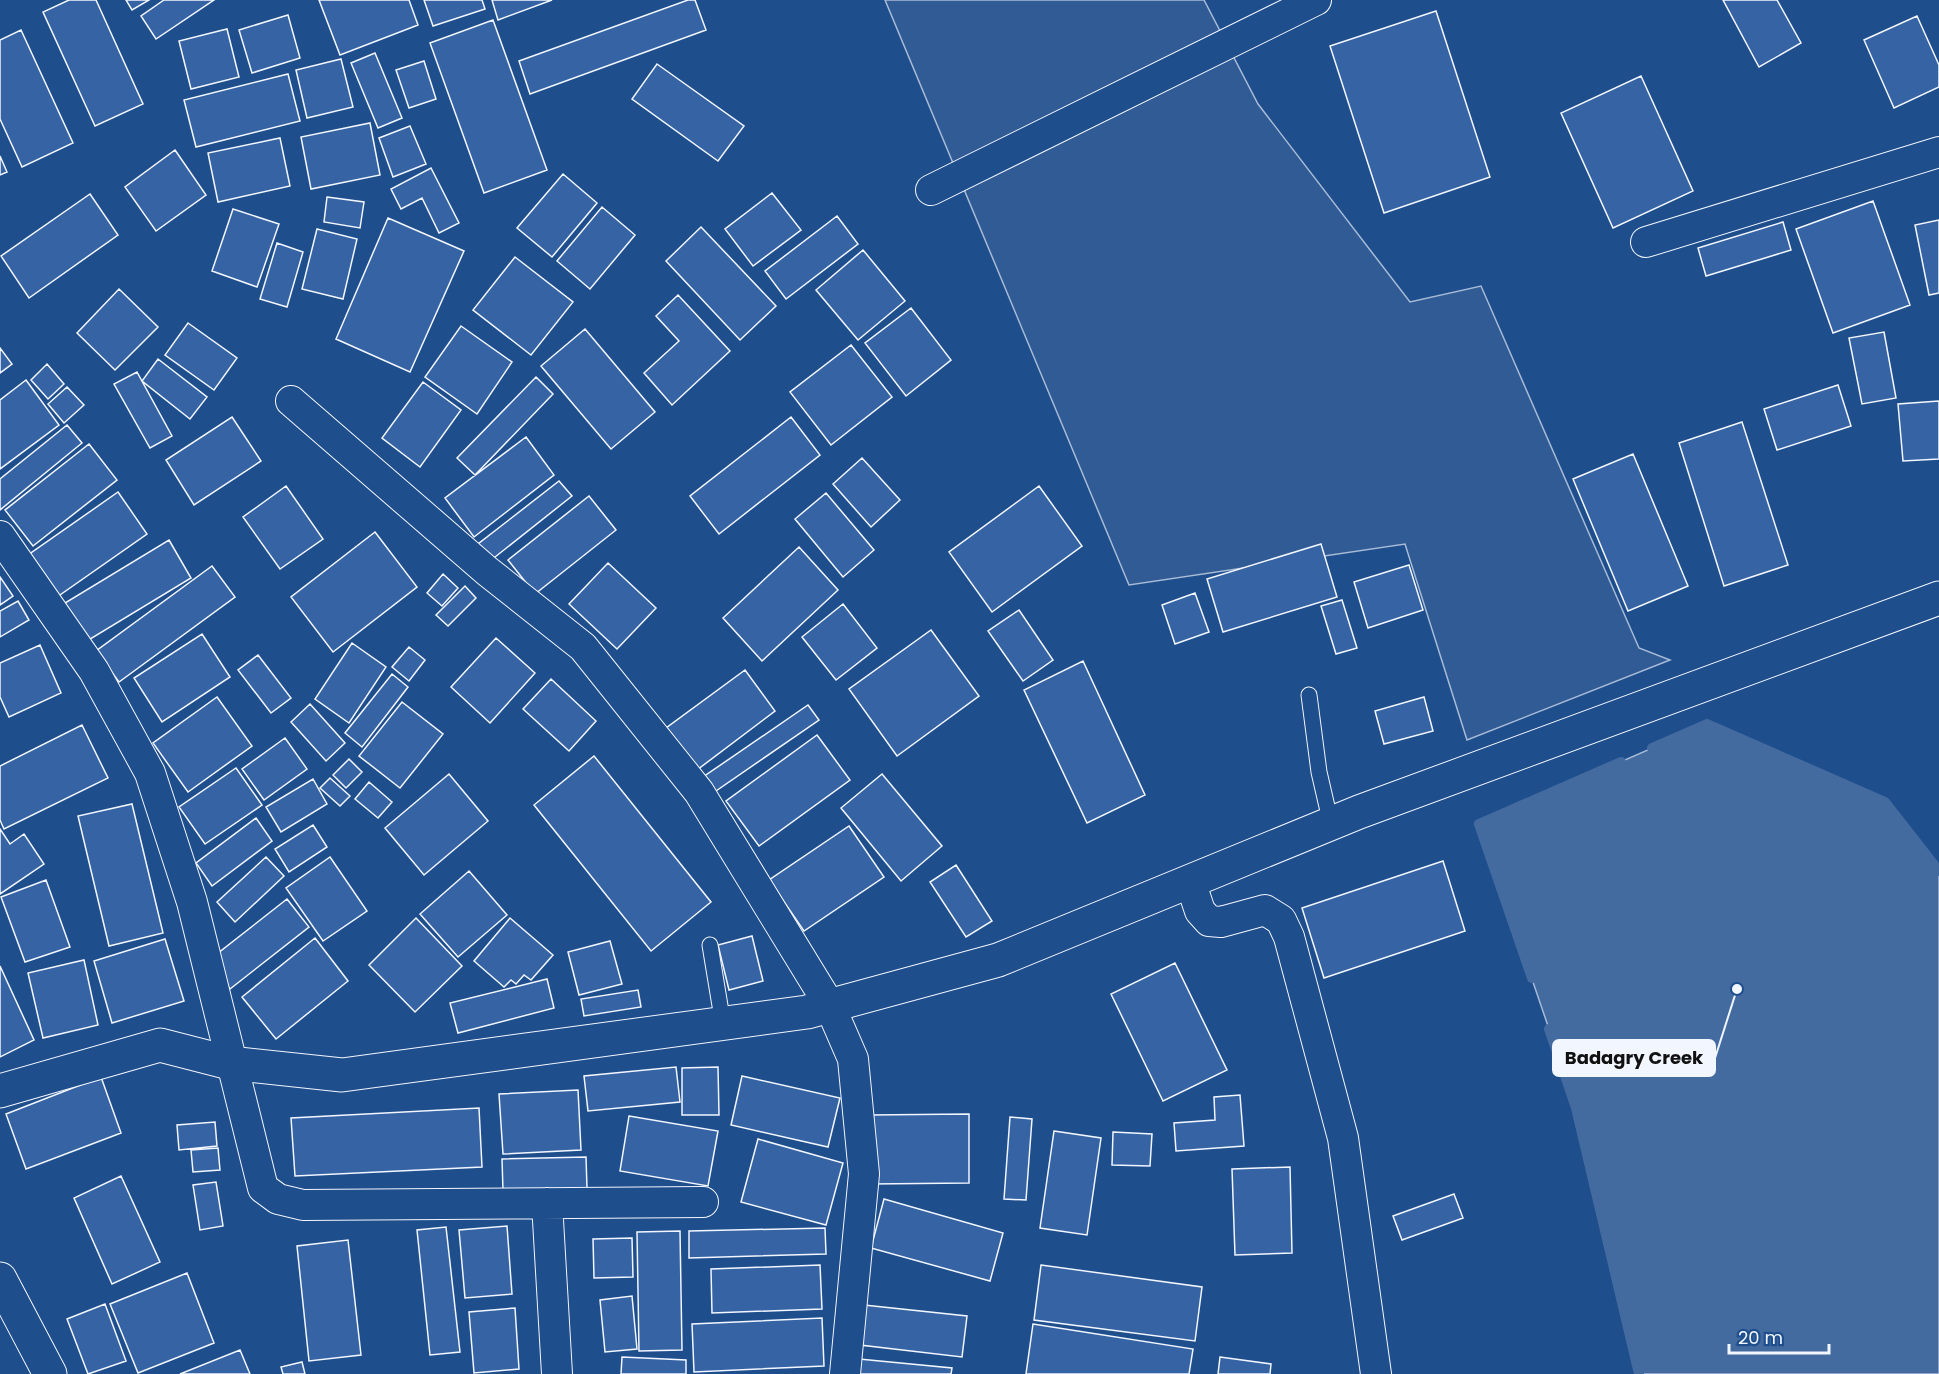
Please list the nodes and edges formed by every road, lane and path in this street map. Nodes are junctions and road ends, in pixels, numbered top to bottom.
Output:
1 (1316, 0) edge
2 (1939, 152) edge
3 (931, 190) dead end
4 (1646, 242) dead end
5 (291, 401) dead end
6 (0, 536) edge
7 (1939, 598) edge
8 (1309, 695) dead end
9 (1331, 824) junction
10 (1190, 881) junction
11 (710, 945) dead end
12 (830, 1006) junction
13 (723, 1024) junction
14 (230, 1063) junction
15 (0, 1091) edge
16 (703, 1202) dead end
17 (547, 1203) junction
18 (0, 1279) edge
19 (50, 1374) edge
20 (557, 1374) edge
21 (845, 1374) edge
22 (1376, 1374) edge

1 - 3 street
2 - 4 street
5 - 12 street
6 - 14 street
7 - 9 street
8 - 9 lane
9 - 10 street
10 - 12 street
10 - 22 street
11 - 13 lane
12 - 13 street
12 - 21 street
13 - 14 street
14 - 15 street
14 - 17 street
16 - 17 street
17 - 20 street
18 - 19 street

